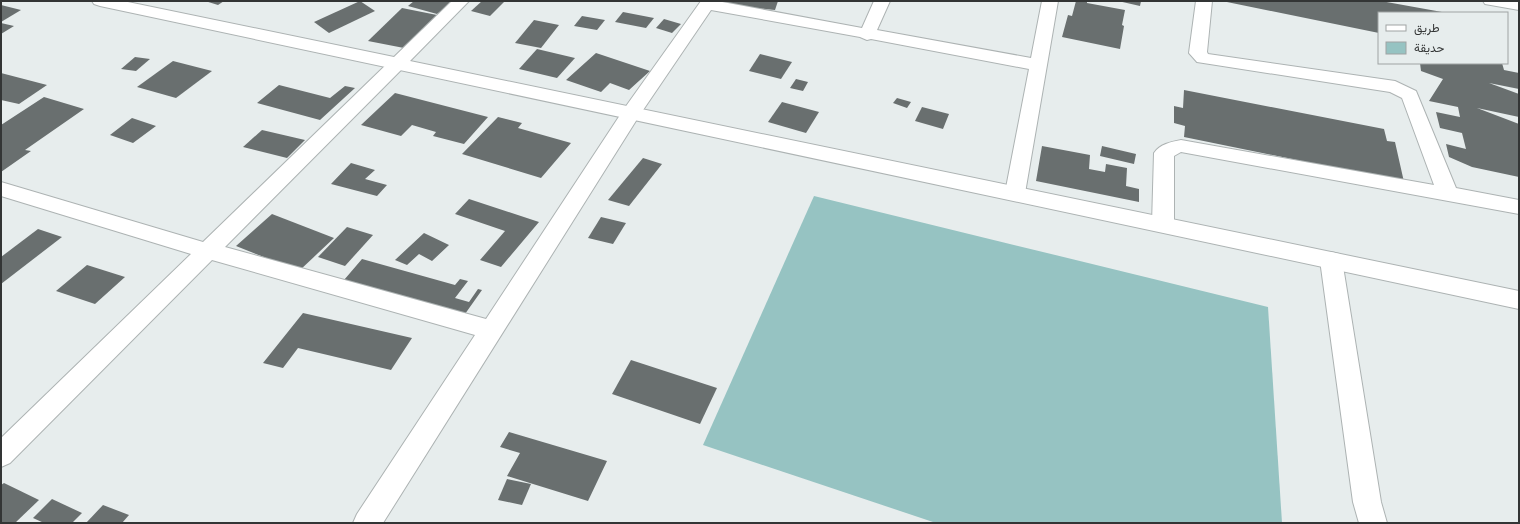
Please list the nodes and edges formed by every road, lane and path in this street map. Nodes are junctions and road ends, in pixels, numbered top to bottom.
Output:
1 (100, 1) edge
2 (461, 1) edge
3 (882, 1) edge
4 (1050, 1) edge
5 (1204, 1) edge
6 (1491, 1) edge
7 (708, 2) edge
8 (133, 4) edge
9 (1518, 5) edge
10 (867, 35) junction
11 (397, 64) junction
12 (1038, 65) junction
13 (631, 113) junction
14 (1, 189) edge
15 (1015, 193) junction
16 (1448, 194) junction
17 (1519, 207) edge
18 (1163, 224) junction
19 (208, 251) junction
20 (1331, 260) junction
21 (1519, 300) edge
22 (491, 330) junction
23 (1, 455) edge
24 (367, 523) edge
25 (1373, 523) edge

1 - 8 street
2 - 11 street
3 - 10 street
4 - 12 street
5 - 16 street
6 - 9 street
7 - 10 street
7 - 13 street
8 - 11 street
10 - 12 street
11 - 13 street
11 - 19 street
12 - 15 street
13 - 15 street
13 - 22 street
14 - 19 street
15 - 18 street
16 - 17 street
16 - 18 street
18 - 20 street
19 - 22 street
19 - 23 street
20 - 21 street
20 - 25 street
22 - 24 street

